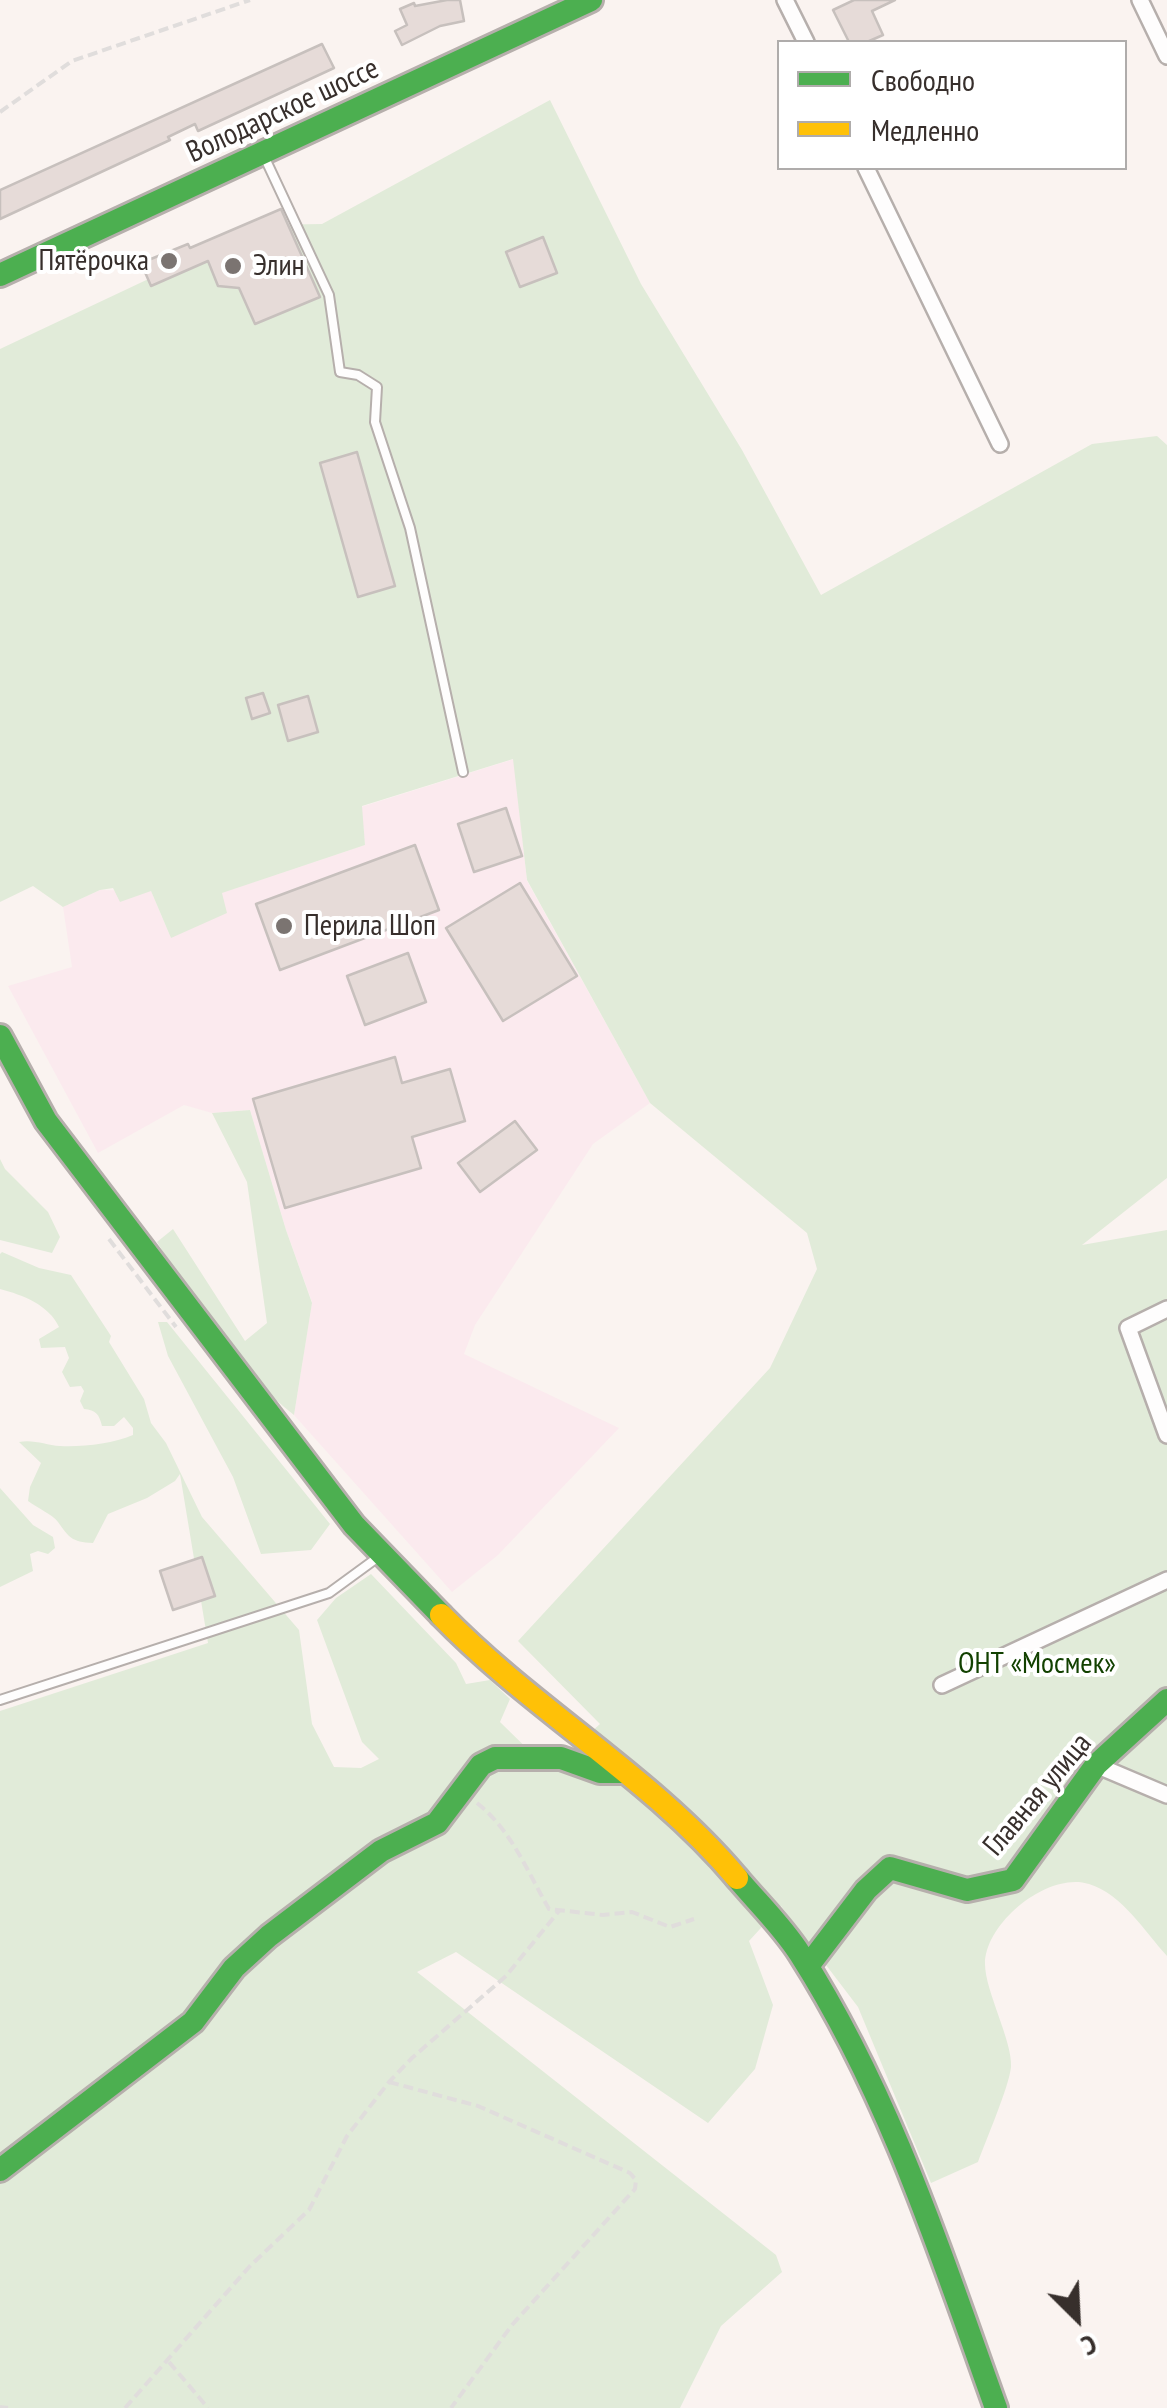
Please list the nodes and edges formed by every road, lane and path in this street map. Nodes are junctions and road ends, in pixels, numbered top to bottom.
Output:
1 (250, 0) edge
2 (591, 0) edge
3 (785, 0) edge
4 (1140, 0) edge
5 (805, 40) edge
6 (1167, 56) edge
7 (0, 112) edge
8 (263, 154) junction
9 (867, 170) edge
10 (0, 275) edge
11 (1000, 444) dead end
12 (463, 772) dead end
13 (0, 1036) edge
14 (1167, 1309) edge
15 (1167, 1435) edge
16 (382, 1554) junction
17 (1167, 1580) edge
18 (942, 1685) dead end
19 (0, 1700) edge
20 (1167, 1700) edge
21 (1096, 1766) junction
22 (624, 1772) junction
23 (462, 1790) junction
24 (1167, 1794) edge
25 (559, 1911) junction
26 (694, 1918) dead end
27 (808, 1966) junction
28 (389, 2082) junction
29 (0, 2170) edge
30 (168, 2362) junction
31 (0, 2407) edge
32 (8, 2408) edge
33 (125, 2408) edge
34 (208, 2408) edge
35 (451, 2408) edge
36 (996, 2408) edge

1 - 7 path
2 - 8 street, Володарское шоссе
3 - 5 street
4 - 6 street
8 - 10 street, Володарское шоссе
8 - 12 lane
9 - 11 street
13 - 16 street
14 - 15 street
16 - 19 lane
16 - 22 street
17 - 18 street
20 - 21 street, Главная улица
21 - 24 street
21 - 27 street, Главная улица
22 - 23 street
22 - 27 street
23 - 25 path
23 - 29 street
25 - 26 path
25 - 28 path
27 - 36 street
28 - 30 path
28 - 35 path
30 - 33 path
30 - 34 path
31 - 32 path

